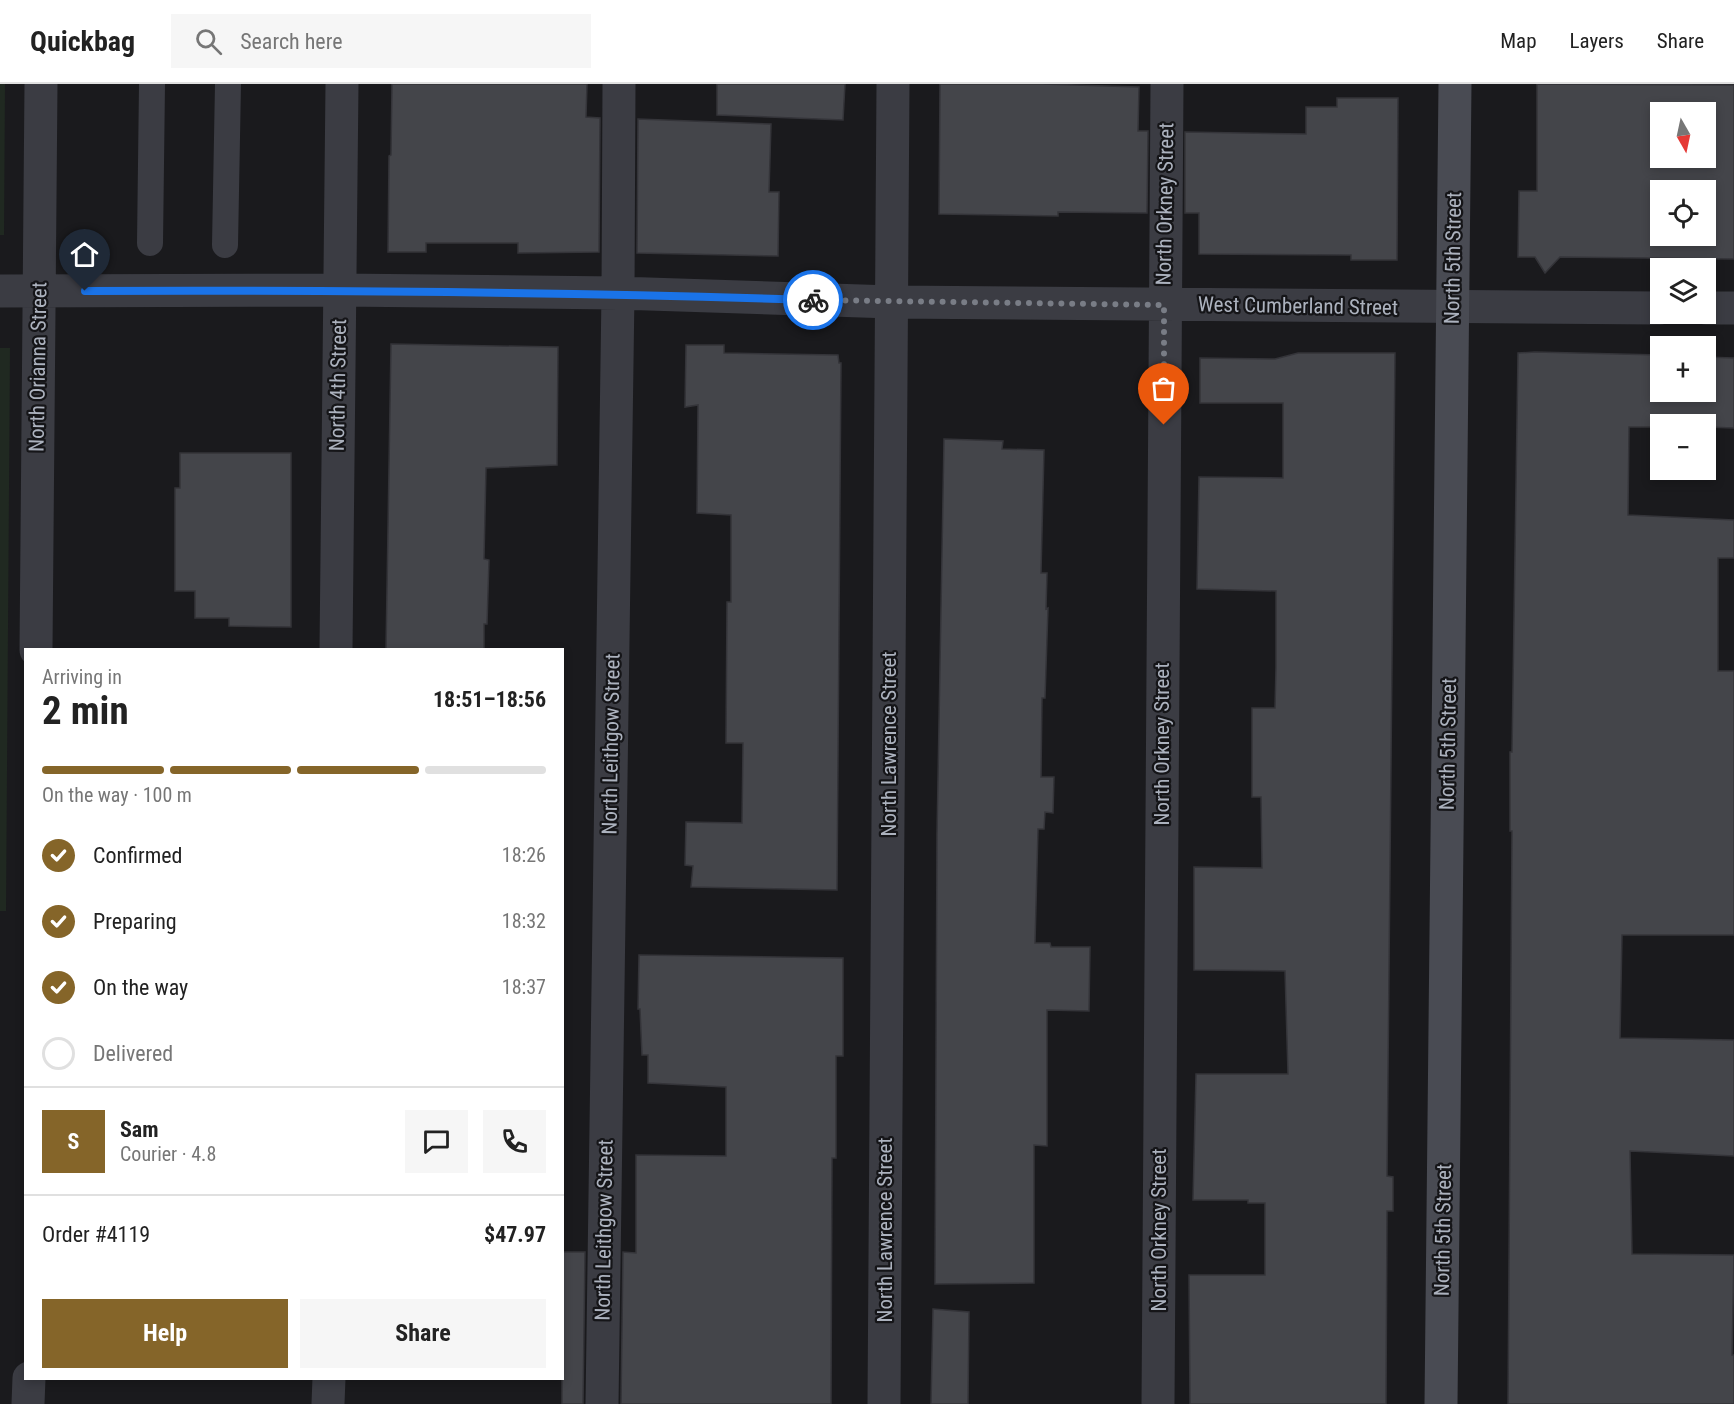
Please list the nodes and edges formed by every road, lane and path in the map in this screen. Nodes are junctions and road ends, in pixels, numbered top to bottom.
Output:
1 (41, 84) edge
2 (152, 84) edge
3 (228, 84) edge
4 (342, 84) edge
5 (619, 84) edge
6 (893, 84) edge
7 (1167, 84) edge
8 (1455, 84) edge
9 (150, 243) dead end
10 (225, 245) dead end
11 (339, 290) junction
12 (0, 291) edge
13 (39, 291) junction
14 (618, 293) junction
15 (892, 302) junction
16 (1164, 305) junction
17 (1453, 308) junction
18 (1650, 308) edge
19 (1716, 308) edge
20 (1734, 308) edge
21 (36, 648) edge
22 (336, 648) edge
23 (29, 1380) edge
24 (329, 1380) edge
25 (28, 1404) edge
26 (328, 1404) edge
27 (602, 1404) edge
28 (884, 1404) edge
29 (1158, 1404) edge
30 (1441, 1404) edge

1 - 13 street, North Orianna Street
2 - 9 lane
3 - 10 lane
4 - 11 street, North 4th Street
5 - 14 street, North Leithgow Street
6 - 15 street, North Lawrence Street
7 - 16 street, North Orkney Street
8 - 17 main road, North 5th Street
11 - 13 street, West Cumberland Street
11 - 14 street, West Cumberland Street
11 - 22 street, North 4th Street
12 - 13 street, West Cumberland Street
13 - 21 street, North Orianna Street
14 - 15 street, West Cumberland Street
14 - 27 street, North Leithgow Street
15 - 16 street, West Cumberland Street
15 - 28 street, North Lawrence Street
16 - 17 street, West Cumberland Street
16 - 29 street, North Orkney Street
17 - 18 street, West Cumberland Street
17 - 30 main road, North 5th Street
19 - 20 street
23 - 25 street
24 - 26 street

